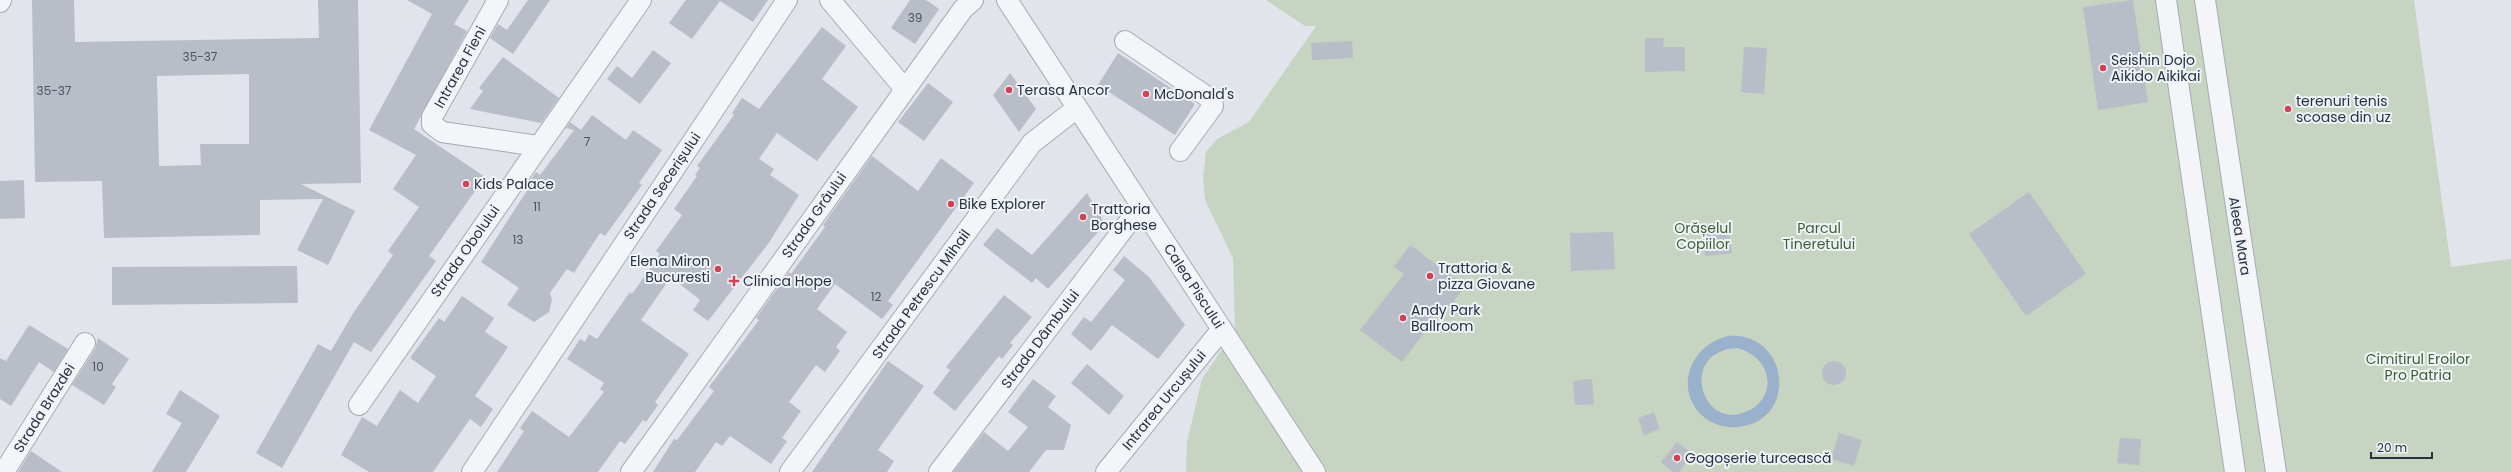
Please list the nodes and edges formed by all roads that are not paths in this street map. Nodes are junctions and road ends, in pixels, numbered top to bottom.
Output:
1 (498, 0) edge
2 (641, 0) edge
3 (787, 0) edge
4 (830, 0) edge
5 (973, 0) edge
6 (1007, 0) edge
7 (2166, 0) edge
8 (2205, 0) edge
9 (1125, 41) dead end
10 (904, 88) junction
11 (1077, 108) junction
12 (538, 146) junction
13 (1180, 151) dead end
14 (1141, 206) junction
15 (1222, 329) junction
16 (85, 344) dead end
17 (359, 405) dead end
18 (4, 472) edge
19 (472, 472) edge
20 (631, 472) edge
21 (790, 472) edge
22 (939, 472) edge
23 (1106, 472) edge
24 (1315, 472) edge
25 (2235, 472) edge
26 (2276, 472) edge

1 - 12 street, Intrarea Fieni
2 - 12 street, Strada Obolului
3 - 19 street, Strada Secerișului
4 - 10 street
5 - 10 street, Strada Grâului
6 - 11 street, Calea Piscului
7 - 25 street
8 - 26 street, Aleea Mara
9 - 13 street
10 - 20 street, Strada Grâului
11 - 14 street, Calea Piscului
11 - 21 street, Strada Petrescu Mihail
12 - 17 street, Strada Obolului
14 - 15 street, Calea Piscului
14 - 22 street, Strada Dâmbului
15 - 23 street, Intrarea Urcușului
15 - 24 street, Calea Piscului
16 - 18 street, Strada Brazdei

